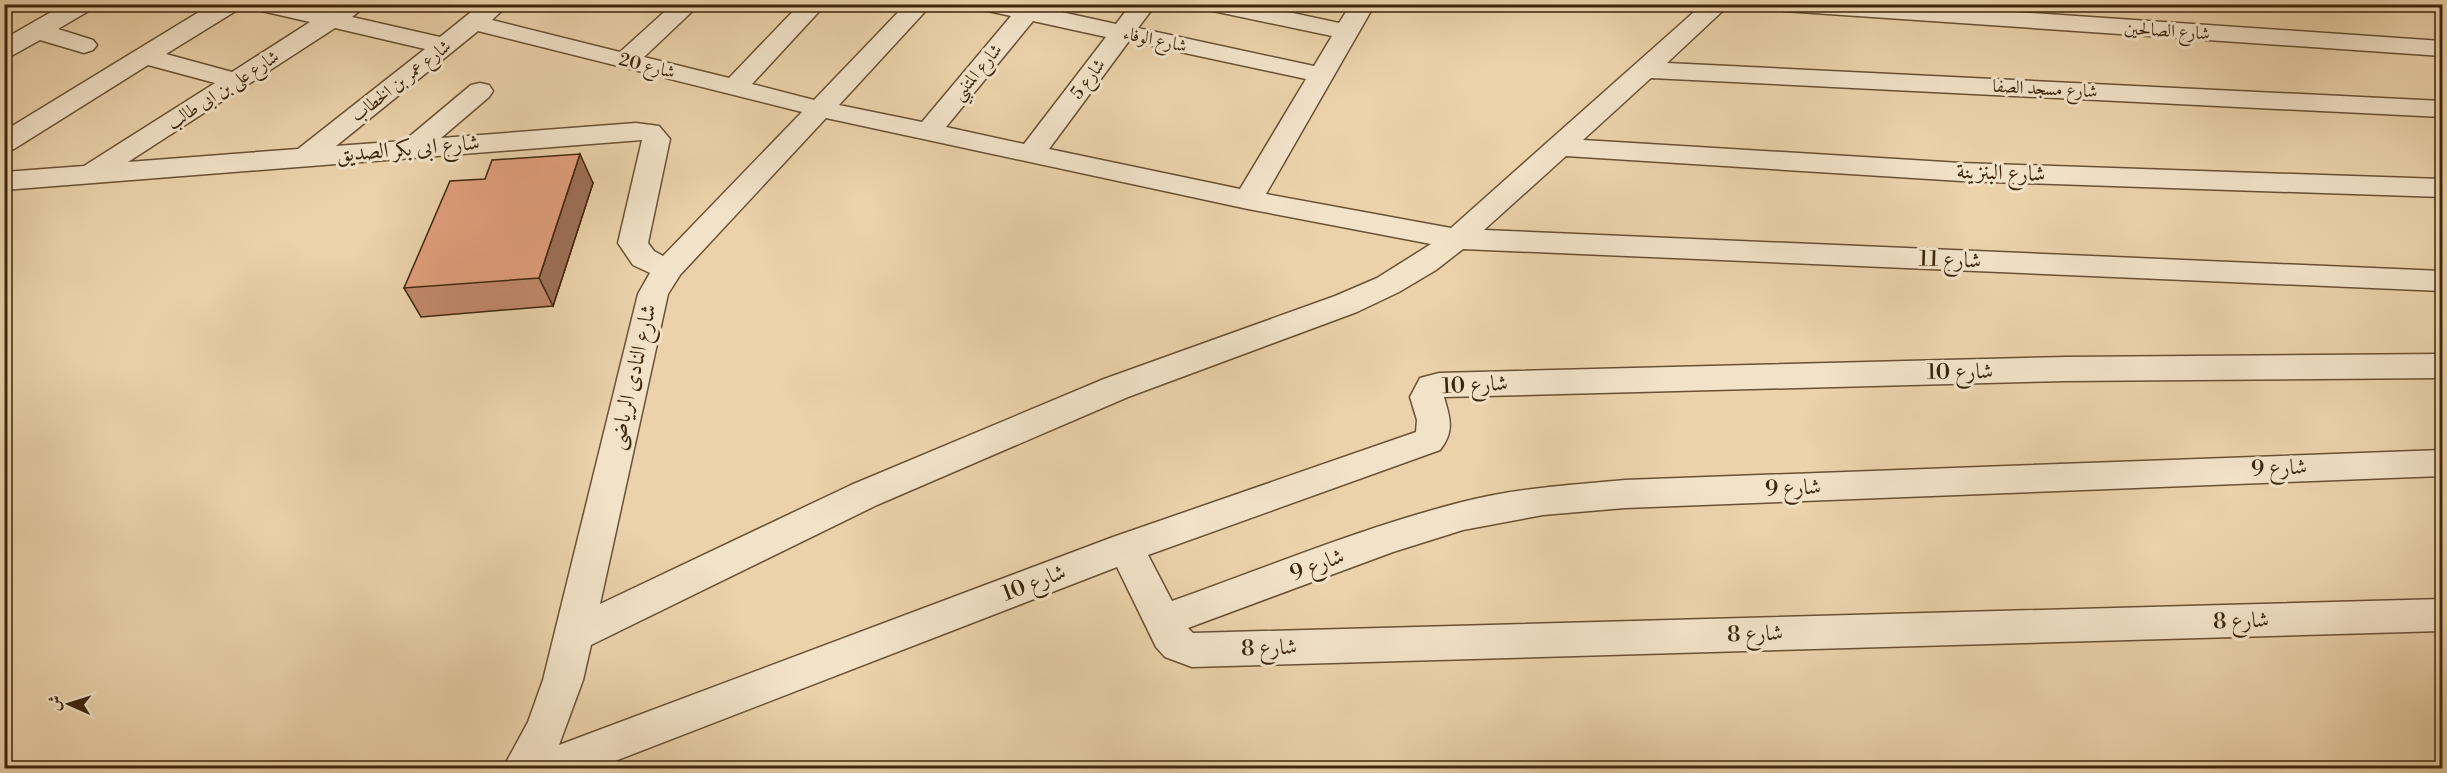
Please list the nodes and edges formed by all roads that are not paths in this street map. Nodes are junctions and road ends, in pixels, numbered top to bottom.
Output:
1 (83, 4) edge
2 (230, 4) edge
3 (262, 4) edge
4 (356, 4) edge
5 (498, 4) edge
6 (688, 4) edge
7 (814, 4) edge
8 (920, 4) edge
9 (1144, 4) edge
10 (1213, 4) edge
11 (1363, 4) edge
12 (1718, 4) edge
13 (1784, 4) edge
14 (997, 5) edge
15 (1027, 13) junction
16 (332, 20) junction
17 (475, 23) junction
18 (37, 31) junction
19 (1347, 32) junction
20 (1123, 33) junction
21 (84, 45) dead end
22 (445, 46) junction
23 (2442, 49) edge
24 (4, 50) edge
25 (146, 57) junction
26 (624, 60) junction
27 (1648, 70) junction
28 (1322, 75) junction
29 (237, 81) junction
30 (734, 88) junction
31 (480, 91) dead end
32 (820, 109) junction
33 (2442, 109) edge
34 (927, 132) junction
35 (4, 143) edge
36 (1561, 147) junction
37 (411, 149) junction
38 (1031, 154) junction
39 (304, 158) junction
40 (90, 174) junction
41 (4, 181) edge
42 (2442, 188) edge
43 (1248, 200) junction
44 (1457, 239) junction
45 (669, 268) junction
46 (2442, 281) edge
47 (2442, 366) edge
48 (2442, 463) edge
49 (1126, 548) junction
50 (2442, 615) edge
51 (1162, 621) junction
52 (575, 634) junction
53 (524, 768) edge
54 (549, 768) edge

1 - 18 street
2 - 25 street
3 - 16 street
4 - 16 street, شارع على بن ابى طالب
5 - 17 street, شارع عمر بن الخطاب
6 - 26 street
7 - 30 street
8 - 32 street, شارع النادى الرياضى
9 - 20 street, شارع 5
10 - 19 street
11 - 19 street
12 - 27 street
13 - 23 street, شارع الصالحين
14 - 15 street, شارع الوفاء
15 - 20 street, شارع الوفاء
15 - 34 street, شارع المتنبي
16 - 22 street
16 - 29 street, شارع على بن ابى طالب
17 - 22 street, شارع عمر بن الخطاب
17 - 26 street, شارع 20
18 - 21 street
18 - 24 street
19 - 28 street
20 - 28 street, شارع الوفاء
20 - 38 street, شارع 5
22 - 39 street, شارع عمر بن الخطاب
25 - 29 street
25 - 35 street
26 - 30 street, شارع 20
27 - 33 street, شارع مسجد الصفا
27 - 36 street
28 - 43 street
29 - 40 street, شارع على بن ابى طالب
30 - 32 street, شارع 20
31 - 37 street
32 - 34 street, شارع 20
32 - 45 street, شارع النادى الرياضى
34 - 38 street, شارع 20
36 - 42 street, شارع البنزينة
36 - 44 street
37 - 39 street, شارع ابى بكر الصديق
37 - 45 street, شارع ابى بكر الصديق
38 - 43 street, شارع 11
39 - 40 street, شارع ابى بكر الصديق
40 - 41 street, شارع ابى بكر الصديق
43 - 44 street, شارع 11
44 - 46 street, شارع 11
44 - 52 street
45 - 52 street, شارع النادى الرياضى
47 - 49 street, شارع 10
48 - 51 street, شارع 9
49 - 51 street, شارع 8
49 - 54 street, شارع 10
50 - 51 street, شارع 8
52 - 53 street, شارع النادى الرياضى

